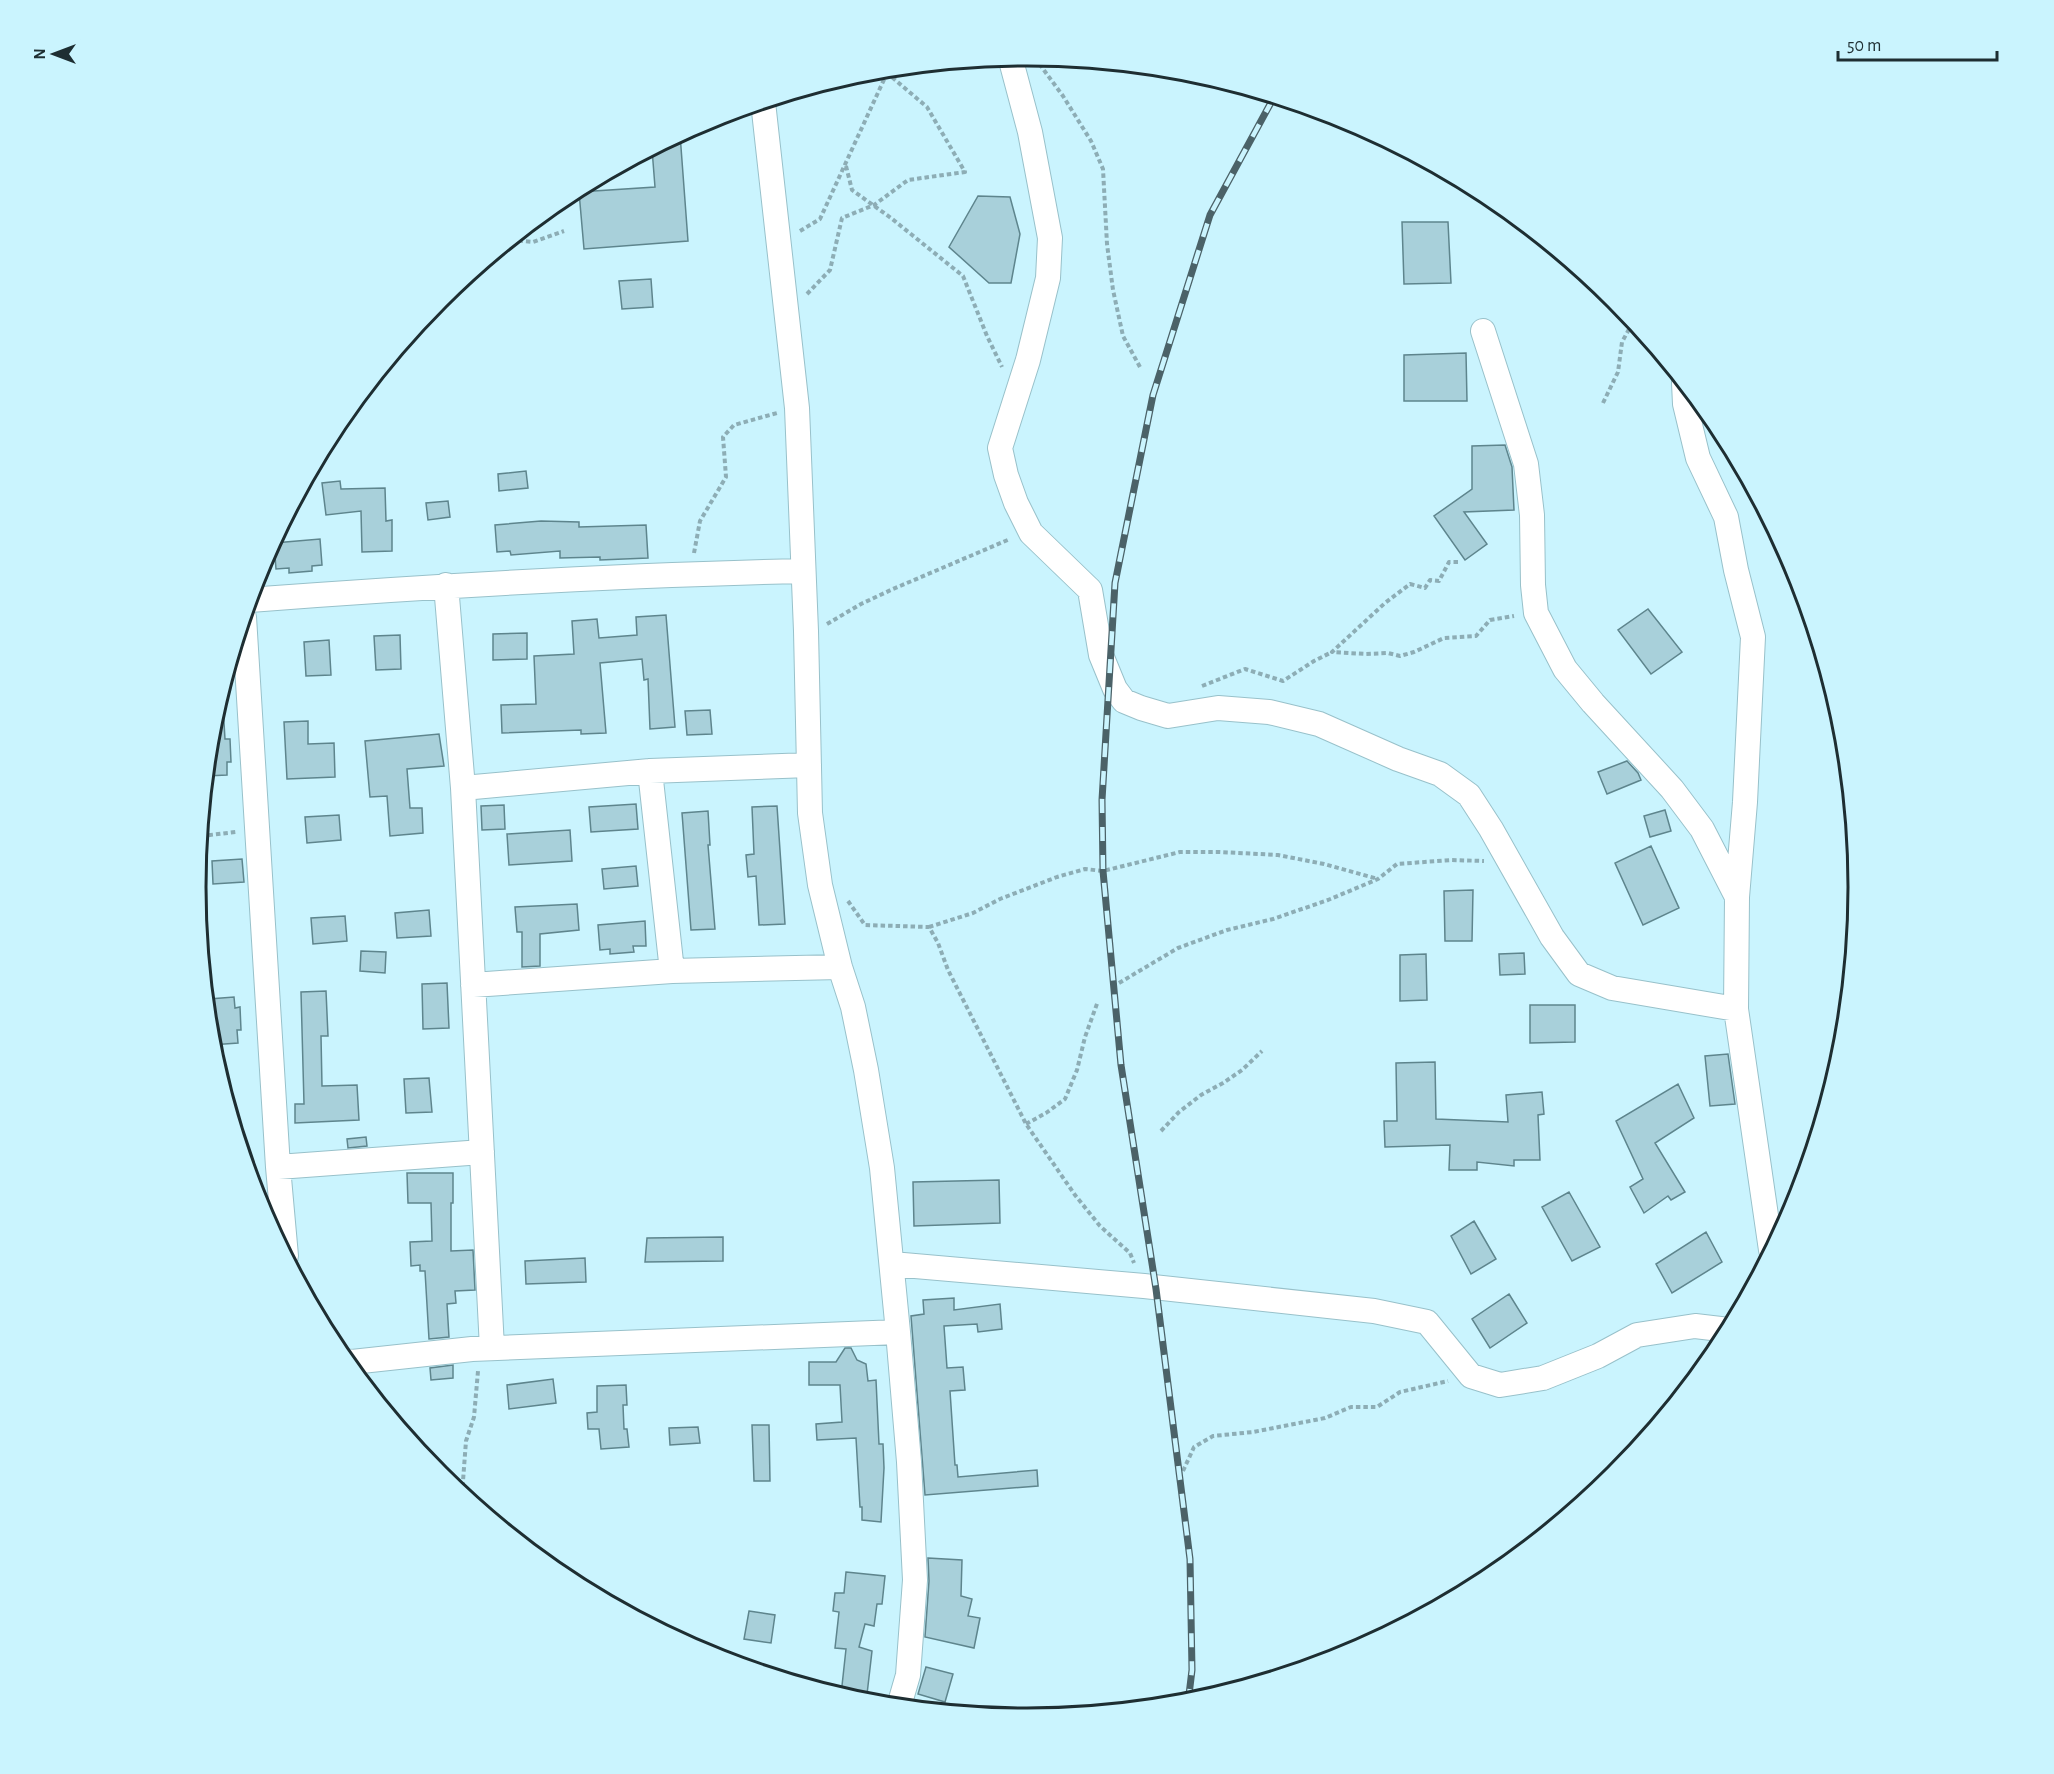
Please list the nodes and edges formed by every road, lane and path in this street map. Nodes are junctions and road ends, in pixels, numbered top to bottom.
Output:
1 (1013, 67) edge
2 (1042, 67) edge
3 (896, 77) edge
4 (885, 79) edge
5 (764, 110) edge
6 (846, 166) junction
7 (874, 205) junction
8 (564, 231) dead end
9 (521, 241) edge
10 (778, 243) junction
11 (788, 314) junction
12 (1629, 330) edge
13 (1483, 331) dead end
14 (1140, 367) dead end
15 (1685, 396) edge
16 (1017, 397) junction
17 (1603, 403) dead end
18 (797, 408) junction
19 (1031, 533) junction
20 (1458, 562) dead end
21 (803, 571) junction
22 (690, 574) junction
23 (446, 585) junction
24 (259, 599) edge
25 (1536, 613) junction
26 (806, 631) junction
27 (245, 638) edge
28 (1332, 652) junction
29 (1168, 716) junction
30 (808, 765) junction
31 (650, 771) junction
32 (463, 788) junction
33 (257, 830) junction
34 (208, 835) edge
35 (1509, 862) junction
36 (1378, 879) junction
37 (1737, 897) junction
38 (847, 900) dead end
39 (929, 927) junction
40 (840, 967) junction
41 (672, 971) junction
42 (1119, 983) dead end
43 (473, 985) junction
44 (1098, 1001) dead end
45 (1736, 1009) junction
46 (1262, 1052) dead end
47 (1026, 1124) junction
48 (1161, 1131) dead end
49 (482, 1152) junction
50 (278, 1167) junction
51 (284, 1235) edge
52 (1769, 1237) edge
53 (892, 1264) junction
54 (1144, 1286) junction
55 (1719, 1329) edge
56 (898, 1332) junction
57 (492, 1348) junction
58 (357, 1361) edge
59 (1471, 1376) junction
60 (1183, 1471) dead end
61 (463, 1483) edge
62 (901, 1698) edge

1 - 16 street
2 - 14 path
3 - 7 path
4 - 6 path
5 - 10 street
6 - 7 path
6 - 10 path
7 - 11 path
7 - 16 path
8 - 9 path
10 - 11 street
11 - 18 street
12 - 17 path
13 - 25 street
15 - 37 street
16 - 19 street
18 - 21 street
18 - 22 path
19 - 26 path
19 - 29 street
20 - 28 path
21 - 22 street
21 - 26 street
22 - 23 street
23 - 24 street
23 - 32 street
25 - 28 path
25 - 37 street
26 - 30 street
27 - 33 street
28 - 29 path
29 - 35 street
30 - 31 street
30 - 40 street
31 - 32 street
31 - 41 street
32 - 43 street
33 - 34 path
33 - 50 street
35 - 36 path
35 - 45 street
36 - 39 path
36 - 42 path
37 - 45 street
38 - 39 path
39 - 47 path
40 - 41 street
40 - 53 street
41 - 43 street
43 - 49 street
44 - 47 path
45 - 52 street
46 - 48 path
47 - 54 path
49 - 50 street
49 - 57 street
50 - 51 street
53 - 54 street
53 - 56 street
54 - 59 street
55 - 59 street
56 - 57 street
56 - 62 street
57 - 58 street
57 - 61 path
59 - 60 path

